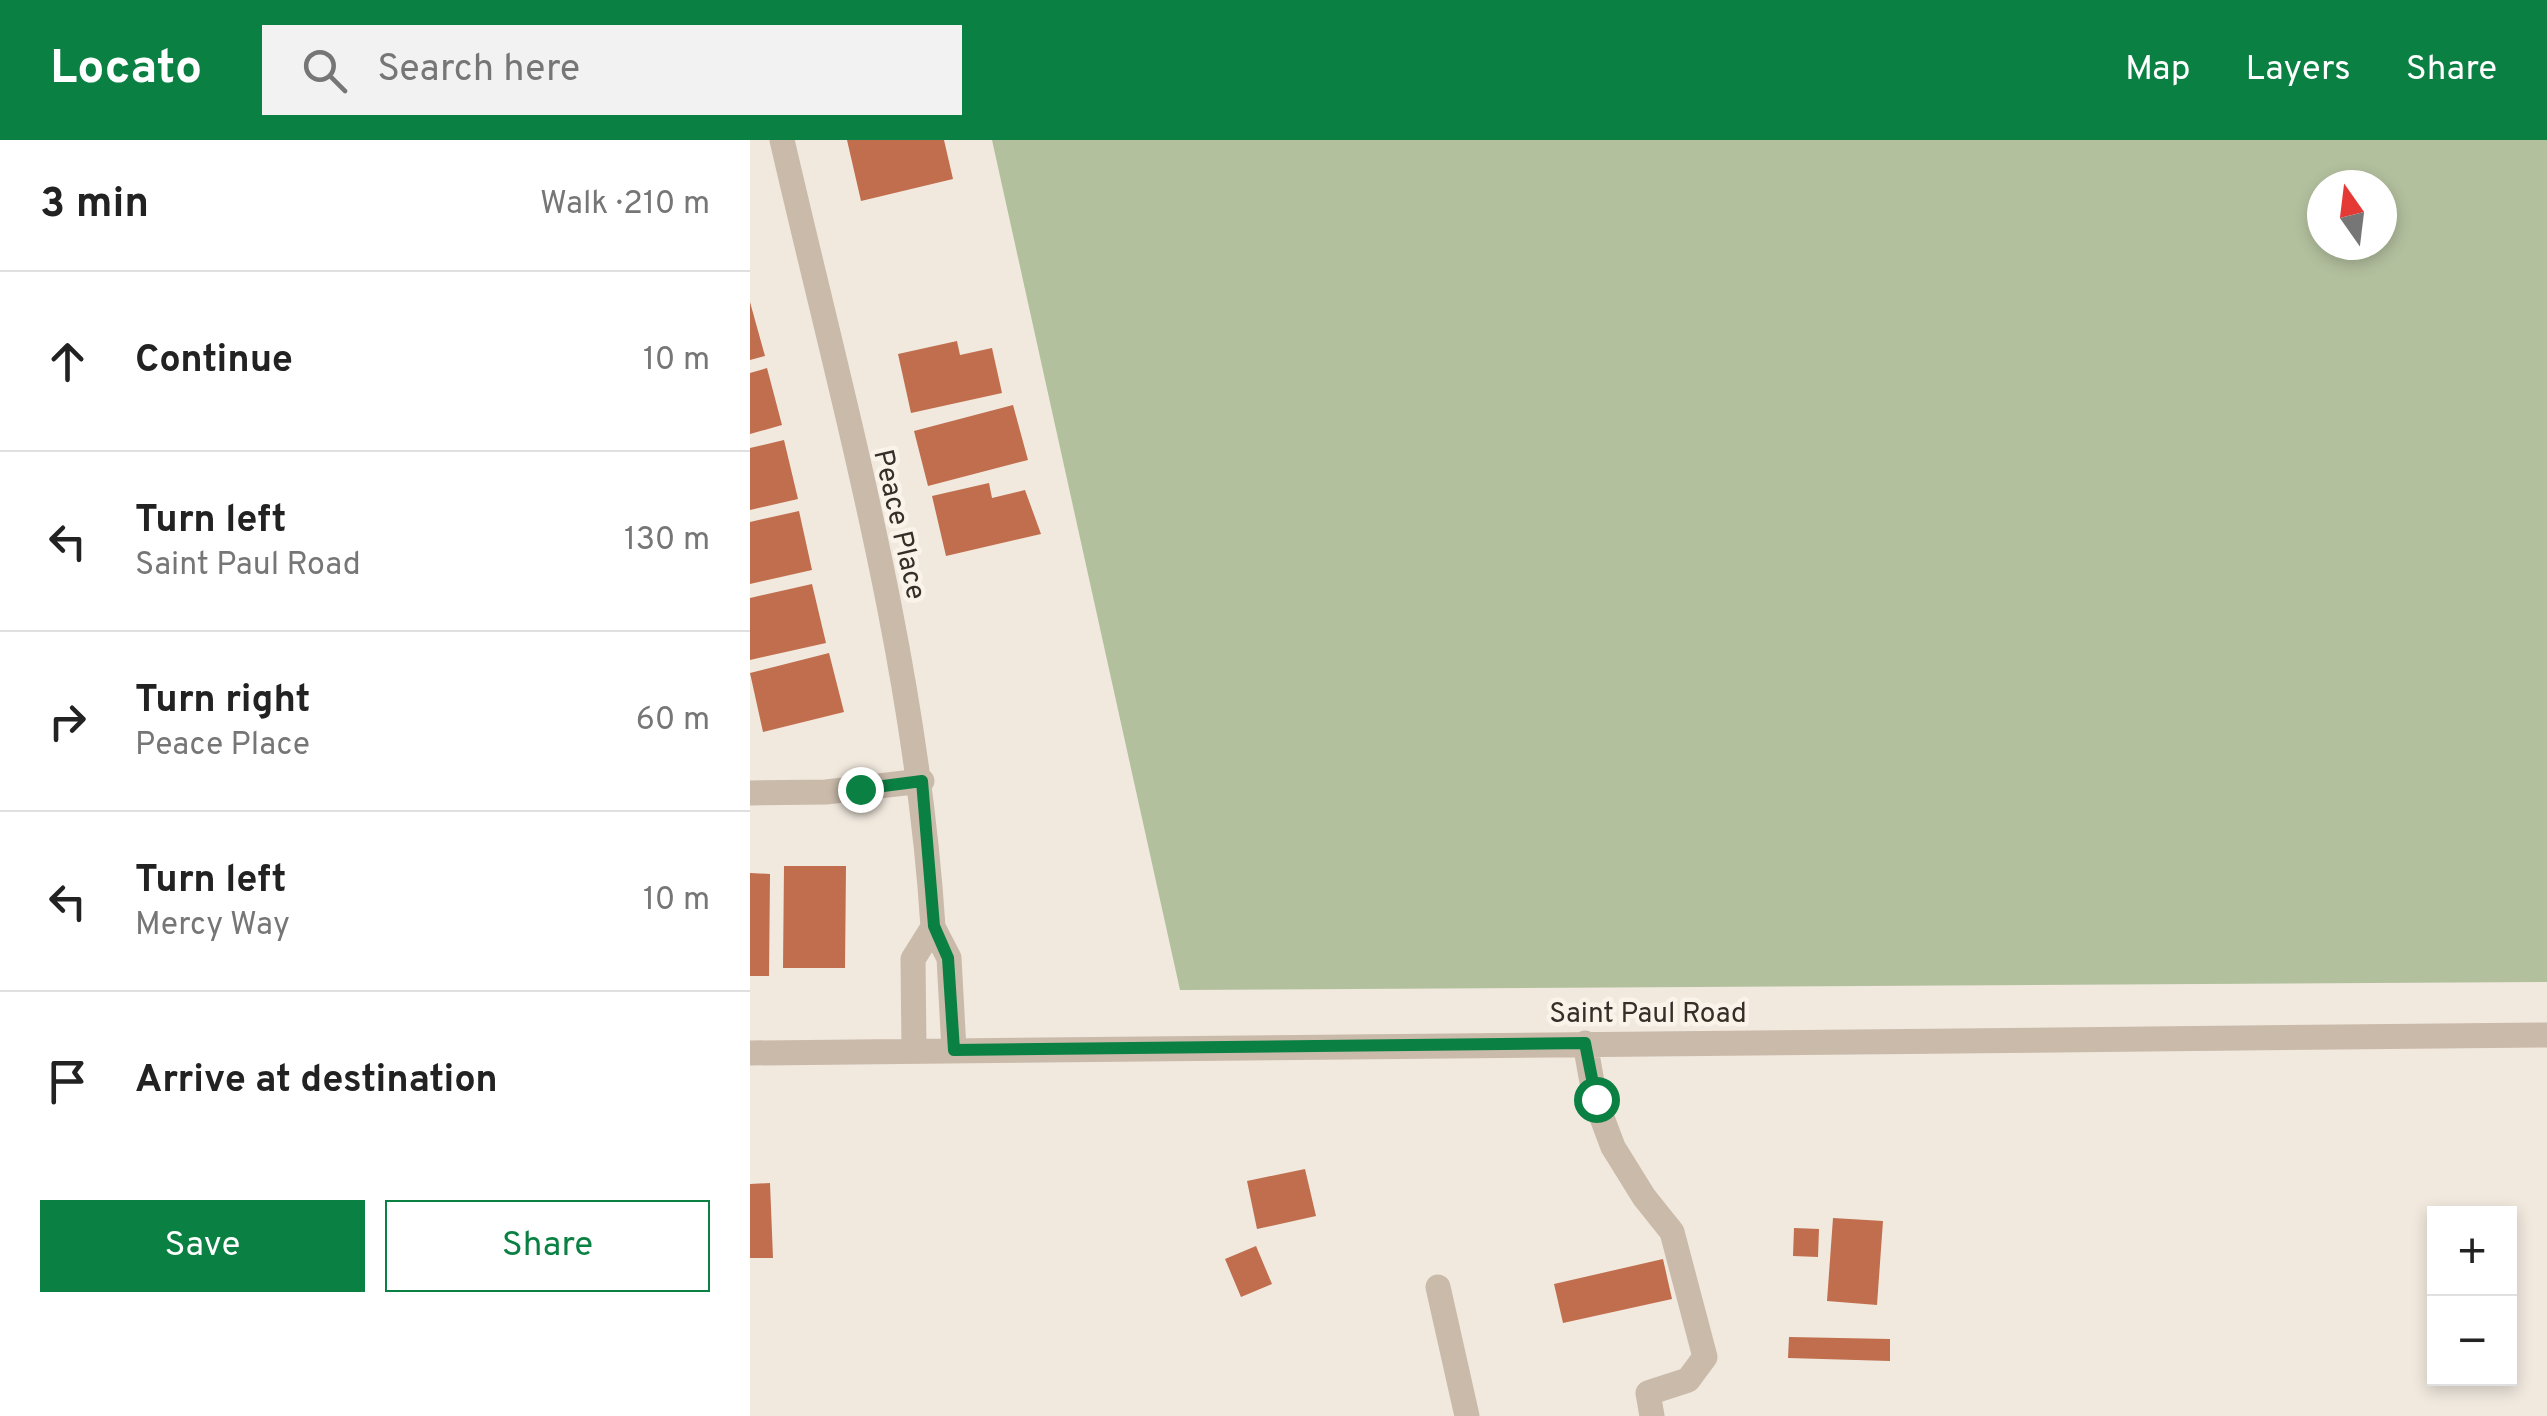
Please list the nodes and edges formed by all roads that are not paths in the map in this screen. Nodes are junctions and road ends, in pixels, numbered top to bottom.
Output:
1 (782, 140) edge
2 (922, 781) junction
3 (750, 794) edge
4 (934, 926) junction
5 (2547, 1035) edge
6 (1585, 1043) junction
7 (914, 1050) junction
8 (954, 1050) junction
9 (750, 1052) edge
10 (1438, 1286) dead end
11 (1467, 1416) edge
12 (1652, 1416) edge

1 - 2 street, Peace Place
2 - 3 street
2 - 4 street, Peace Place
4 - 7 street
4 - 8 street, Peace Place
5 - 6 street, Saint Paul Road
6 - 8 street, Saint Paul Road
6 - 12 street
7 - 8 street, Saint Paul Road
7 - 9 street, Saint Paul Road
10 - 11 street

